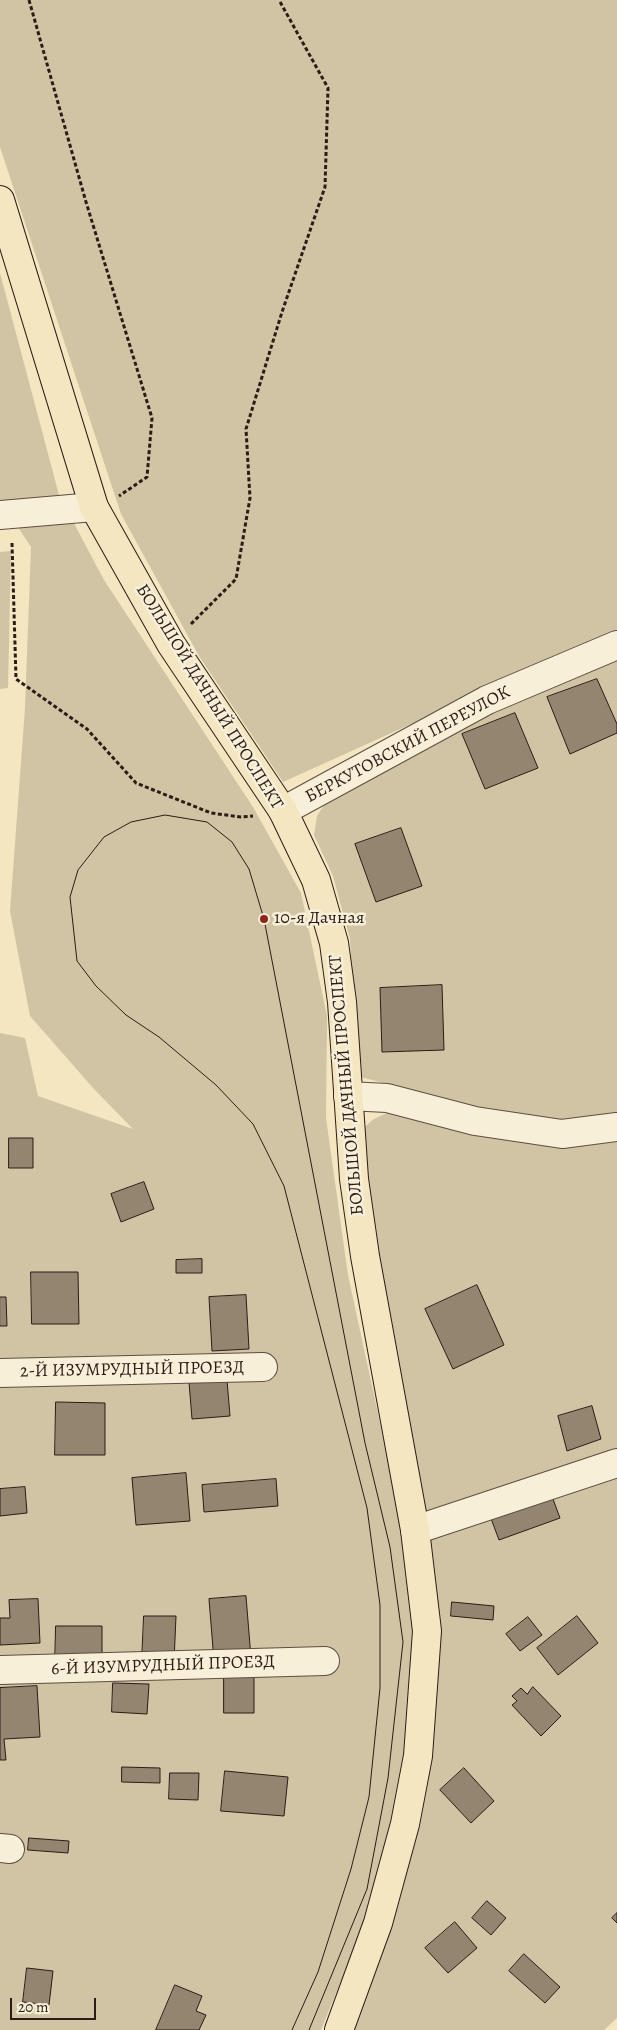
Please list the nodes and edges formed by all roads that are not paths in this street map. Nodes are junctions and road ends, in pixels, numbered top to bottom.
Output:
1 (0, 200) edge
2 (94, 507) junction
3 (6, 526) edge
4 (617, 645) edge
5 (283, 812) junction
6 (348, 1096) junction
7 (617, 1127) edge
8 (263, 1367) dead end
9 (0, 1373) edge
10 (617, 1463) edge
11 (415, 1530) junction
12 (325, 1662) dead end
13 (0, 1670) edge
14 (339, 2030) edge

1 - 2 main road, БОЛЬШОЙ ДАЧНЫЙ ПРОСПЕКТ
2 - 3 street
2 - 5 main road, БОЛЬШОЙ ДАЧНЫЙ ПРОСПЕКТ
4 - 5 street, БЕРКУТОВСКИЙ ПЕРЕУЛОК
5 - 6 main road, БОЛЬШОЙ ДАЧНЫЙ ПРОСПЕКТ
6 - 7 street
6 - 11 main road, БОЛЬШОЙ ДАЧНЫЙ ПРОСПЕКТ
8 - 9 street, 2-Й ИЗУМРУДНЫЙ ПРОЕЗД
10 - 11 street
11 - 14 main road, БОЛЬШОЙ ДАЧНЫЙ ПРОСПЕКТ
12 - 13 street, 6-Й ИЗУМРУДНЫЙ ПРОЕЗД

